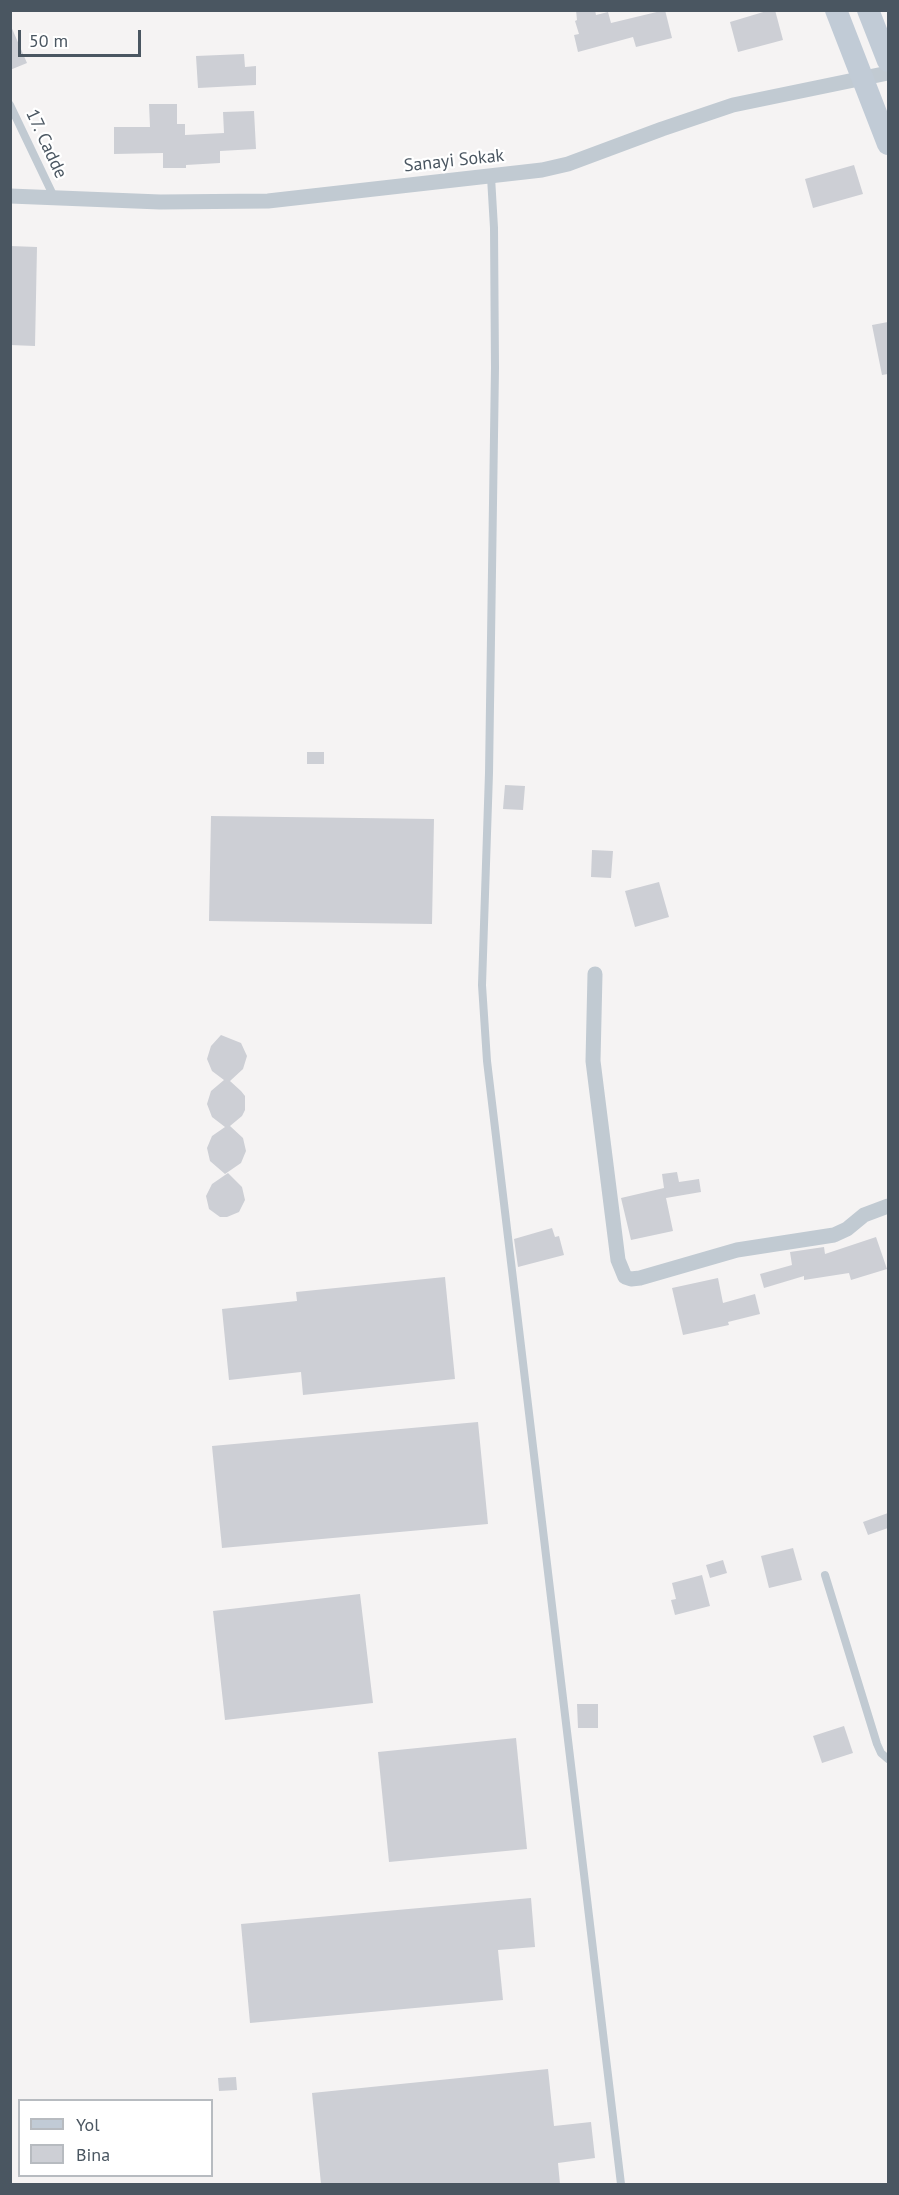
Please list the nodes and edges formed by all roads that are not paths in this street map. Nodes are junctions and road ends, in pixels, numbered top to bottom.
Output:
1 (837, 10) edge
2 (868, 10) edge
3 (888, 62) edge
4 (888, 73) edge
5 (863, 78) junction
6 (10, 105) edge
7 (888, 144) edge
8 (490, 177) junction
9 (10, 196) edge
10 (54, 197) junction
11 (595, 974) dead end
12 (888, 1206) edge
13 (825, 1575) dead end
14 (888, 1759) edge
15 (621, 2184) edge

1 - 5 main road
2 - 3 main road
4 - 5 street, Sanayi Sokak
5 - 7 main road
5 - 8 street, Sanayi Sokak
6 - 10 lane, 17. Cadde
8 - 10 street, Sanayi Sokak
8 - 15 lane
9 - 10 street, Sanayi Sokak
11 - 12 street
13 - 14 lane

